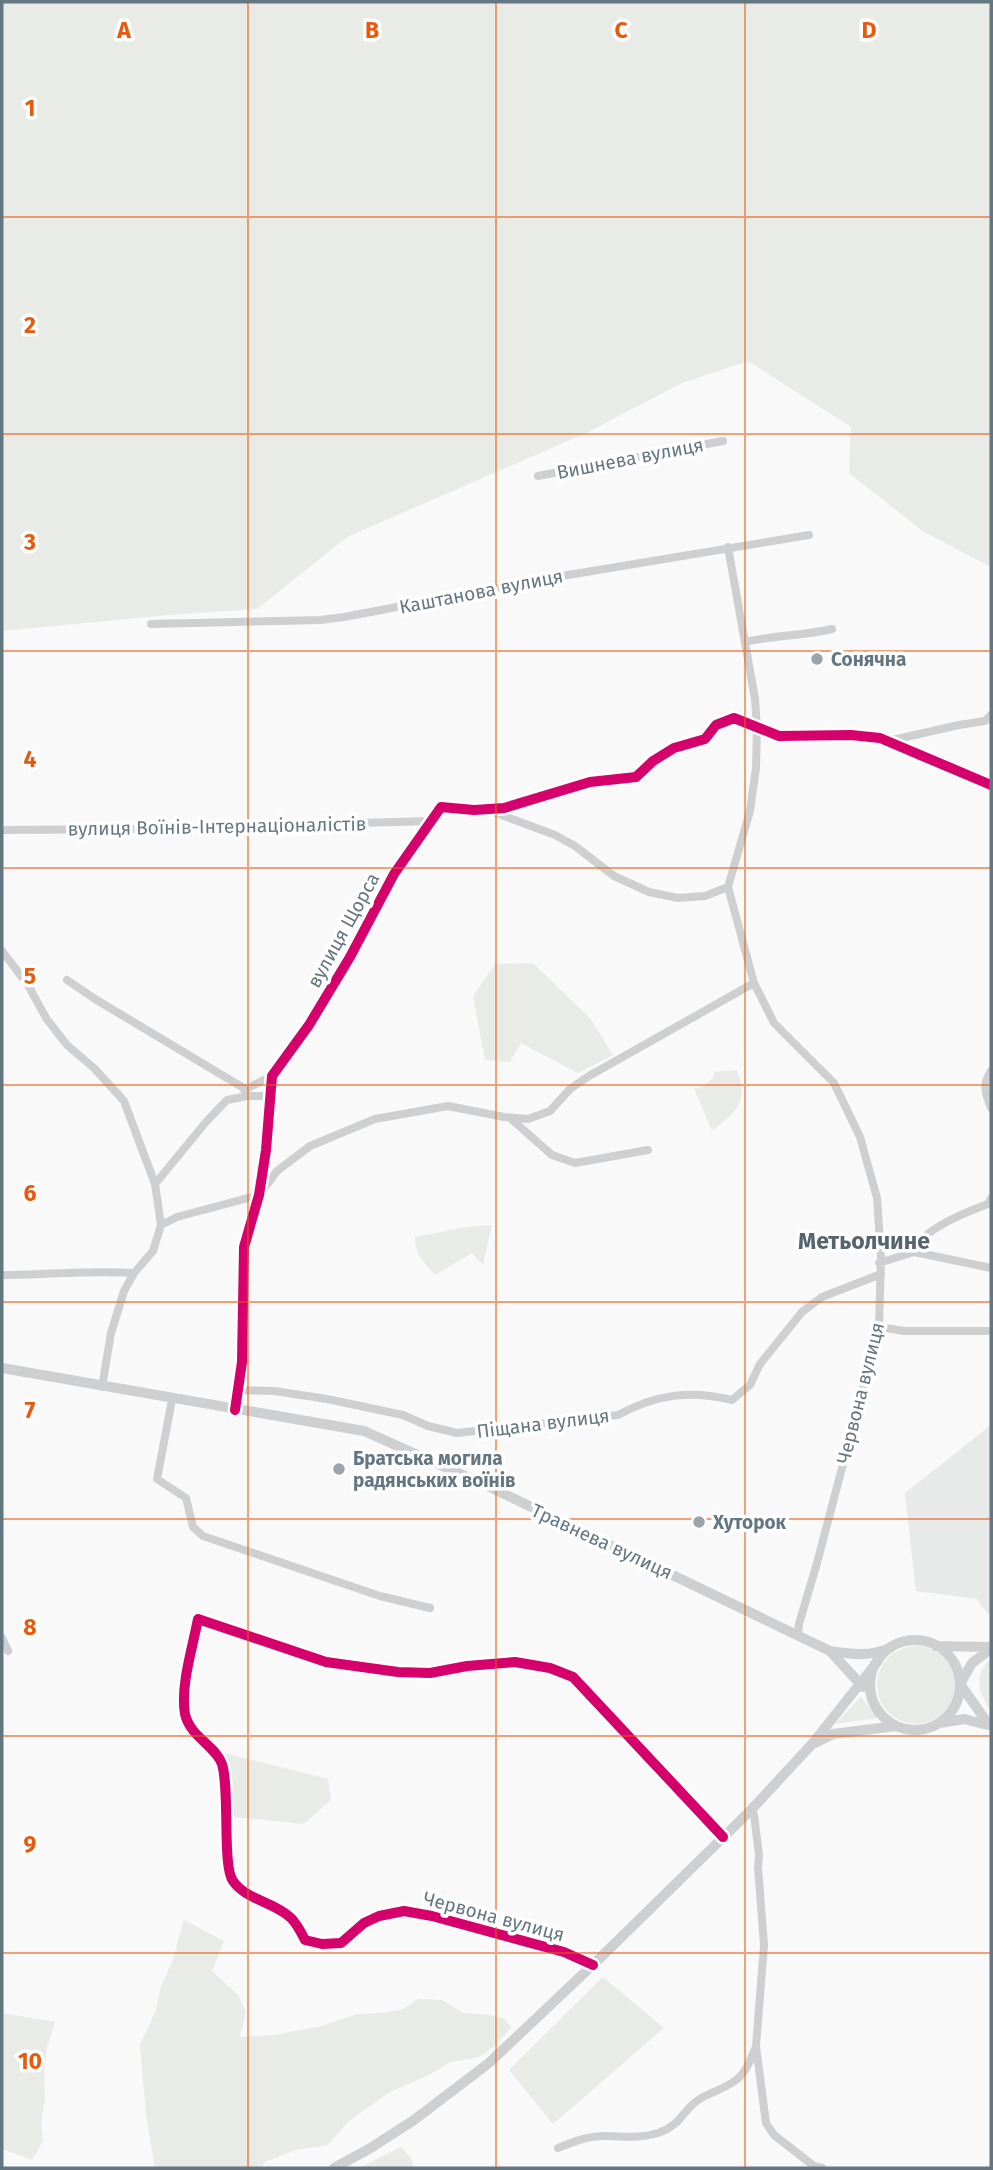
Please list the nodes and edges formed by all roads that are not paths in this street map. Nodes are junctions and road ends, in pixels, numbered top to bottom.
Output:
1 (723, 441) dead end
2 (538, 476) dead end
3 (809, 535) dead end
4 (728, 547) junction
5 (151, 624) dead end
6 (832, 629) dead end
7 (745, 642) junction
8 (991, 715) edge
9 (757, 728) junction
10 (888, 741) junction
11 (991, 785) edge
12 (486, 810) junction
13 (432, 821) junction
14 (2, 830) edge
15 (728, 887) junction
16 (2, 951) edge
17 (67, 979) dead end
18 (754, 983) junction
19 (991, 1070) edge
20 (272, 1076) junction
21 (247, 1090) junction
22 (269, 1096) junction
23 (226, 1100) junction
24 (991, 1108) edge
25 (510, 1118) junction
26 (648, 1150) dead end
27 (155, 1184) junction
28 (259, 1195) junction
29 (991, 1198) edge
30 (161, 1225) junction
31 (914, 1252) junction
32 (879, 1262) junction
33 (991, 1268) edge
34 (134, 1273) junction
35 (881, 1274) junction
36 (2, 1275) edge
37 (879, 1327) junction
38 (987, 1331) dead end
39 (2, 1368) edge
40 (102, 1387) junction
41 (238, 1390) junction
42 (172, 1400) junction
43 (235, 1410) junction
44 (430, 1608) dead end
45 (798, 1635) junction
46 (2, 1638) edge
47 (936, 1646) junction
48 (890, 1648) junction
49 (991, 1648) edge
50 (8, 1651) dead end
51 (830, 1651) junction
52 (878, 1661) junction
53 (859, 1682) junction
54 (960, 1684) junction
55 (872, 1698) junction
56 (939, 1723) junction
57 (896, 1726) junction
58 (990, 1726) edge
59 (812, 1744) junction
60 (751, 1810) junction
61 (723, 1837) junction
62 (593, 1965) junction
63 (756, 2046) junction
64 (558, 2148) dead end
65 (334, 2168) edge
66 (822, 2168) edge

1 - 2 street, Вишнева вулиця
3 - 4 street, Каштанова вулиця
4 - 5 street, Каштанова вулиця
4 - 7 street
6 - 7 street
7 - 9 street
8 - 10 street
9 - 10 street
9 - 12 street, вулиця Щорса
9 - 15 street
10 - 11 street
12 - 13 street, вулиця Щорса
12 - 15 street, вулиця Щорса
13 - 14 street, вулиця Воїнів-Інтернаціоналістів
13 - 20 street, вулиця Щорса
15 - 18 street, Червона вулиця
16 - 27 street
17 - 21 street
18 - 25 street
18 - 32 street, Червона вулиця
19 - 24 street
20 - 21 street
20 - 22 street, вулиця Щорса
21 - 23 street
22 - 23 street
22 - 28 street, вулиця Щорса
23 - 27 street
25 - 26 street
25 - 28 street
27 - 30 street
28 - 30 street
28 - 41 street, вулиця Щорса
29 - 31 street
30 - 34 street
31 - 32 street
31 - 33 street
32 - 35 street, Червона вулиця
34 - 36 street
34 - 40 street
35 - 37 street, Червона вулиця
35 - 41 street, Піщана вулиця
37 - 38 street
37 - 45 street, Червона вулиця
39 - 40 street, Травнева вулиця
40 - 42 street, Травнева вулиця
41 - 43 street, вулиця Щорса
42 - 43 street, Травнева вулиця
42 - 44 street
43 - 45 street, Травнева вулиця
45 - 51 street, Травнева вулиця
46 - 50 street
47 - 48 street
47 - 49 street
47 - 54 street
48 - 51 street
48 - 52 street
49 - 54 street
51 - 53 street
52 - 53 street
52 - 55 street
53 - 55 street
53 - 59 street
54 - 56 street
54 - 58 street
55 - 57 street
56 - 57 street
56 - 58 street
57 - 59 street
59 - 60 street
60 - 61 street
60 - 63 street
61 - 62 street
61 - 62 street, Червона вулиця
62 - 65 street
63 - 64 street
63 - 66 street

